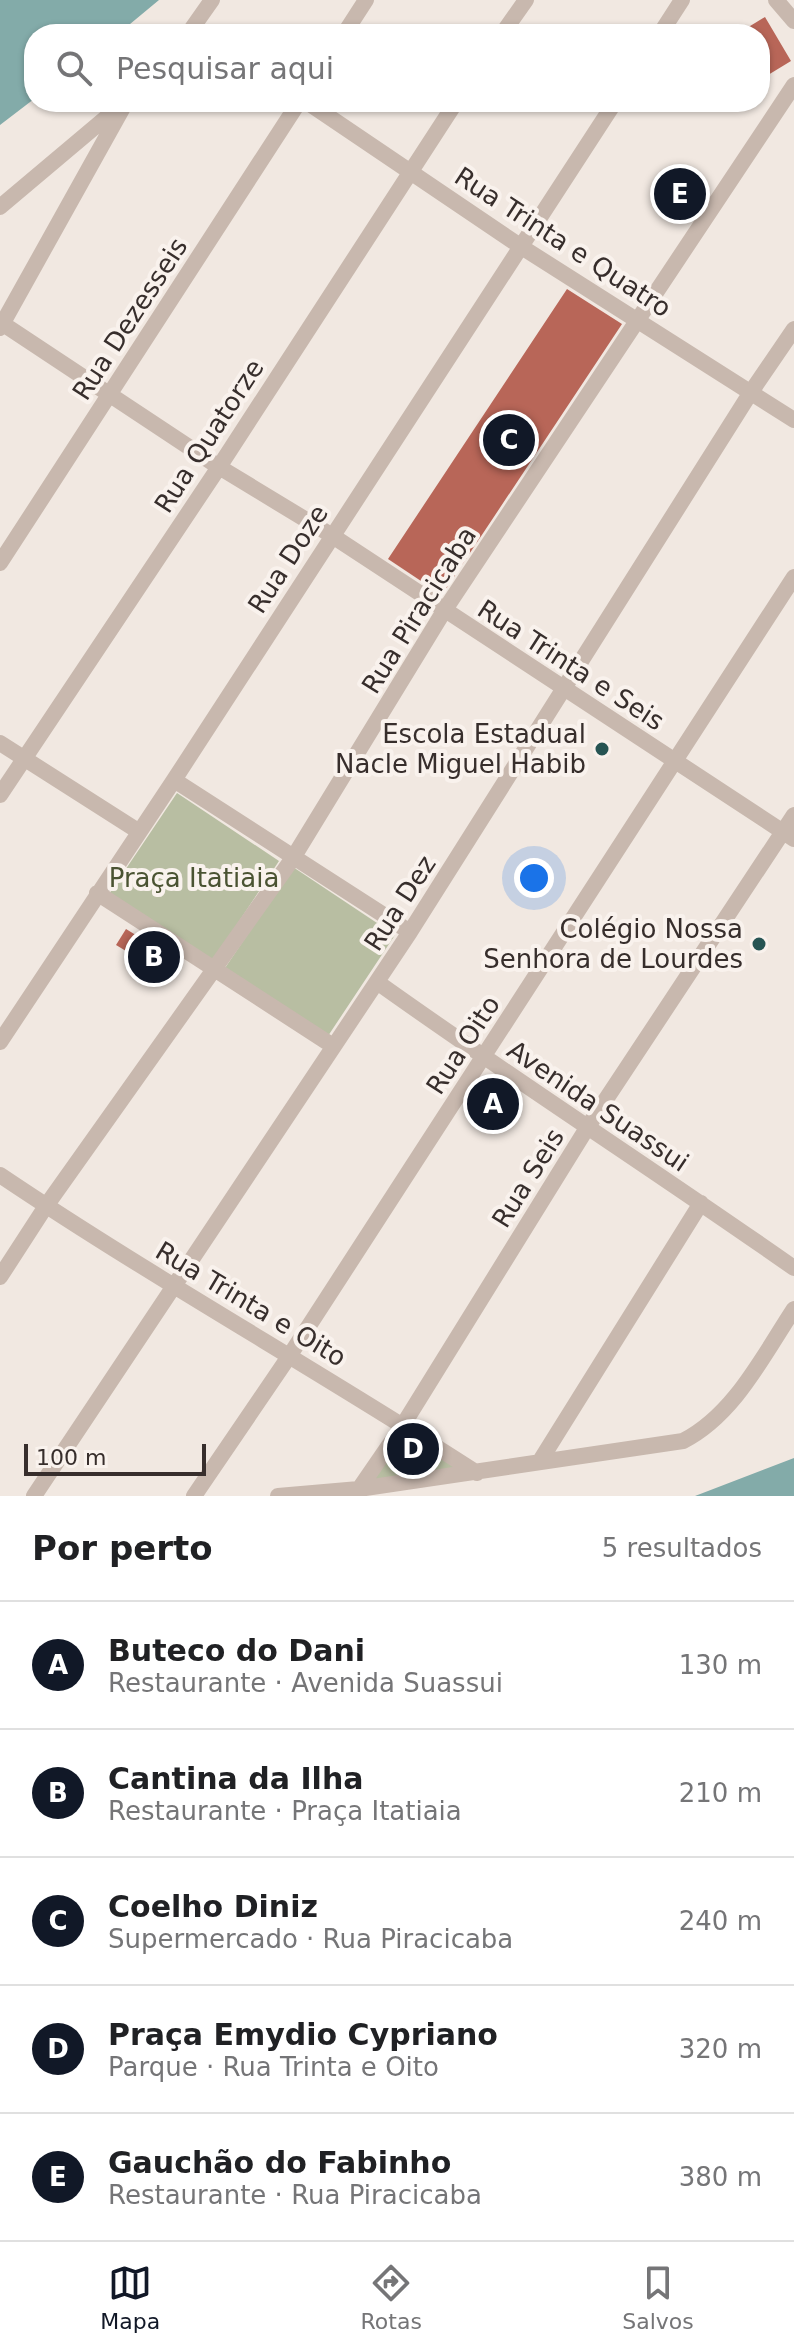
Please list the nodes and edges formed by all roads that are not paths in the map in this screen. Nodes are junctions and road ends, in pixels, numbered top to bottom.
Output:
1 (212, 0) edge
2 (366, 0) edge
3 (526, 0) edge
4 (682, 0) edge
5 (776, 0) edge
6 (794, 21) edge
7 (198, 24) edge
8 (350, 24) edge
9 (509, 24) edge
10 (666, 24) edge
11 (794, 85) edge
12 (113, 112) edge
13 (119, 112) edge
14 (293, 112) edge
15 (322, 112) edge
16 (449, 112) edge
17 (608, 112) edge
18 (410, 171) junction
19 (0, 207) edge
20 (520, 246) junction
21 (638, 319) junction
22 (1, 325) edge
23 (794, 329) edge
24 (751, 392) junction
25 (110, 393) junction
26 (794, 420) edge
27 (219, 467) junction
28 (331, 535) junction
29 (0, 563) edge
30 (794, 577) edge
31 (444, 611) junction
32 (565, 689) junction
33 (0, 743) edge
34 (24, 758) junction
35 (674, 762) junction
36 (174, 780) junction
37 (0, 795) edge
38 (794, 815) edge
39 (138, 831) junction
40 (788, 835) edge
41 (293, 858) junction
42 (97, 893) junction
43 (410, 932) junction
44 (214, 969) junction
45 (377, 982) junction
46 (0, 1042) edge
47 (333, 1046) junction
48 (483, 1058) junction
49 (587, 1128) junction
50 (0, 1175) edge
51 (701, 1203) junction
52 (46, 1206) junction
53 (794, 1268) edge
54 (0, 1277) edge
55 (173, 1287) junction
56 (794, 1309) edge
57 (290, 1355) junction
58 (403, 1425) junction
59 (540, 1461) junction
60 (477, 1473) junction
61 (359, 1489) junction
62 (34, 1496) edge
63 (194, 1496) edge
64 (278, 1496) edge

1 - 7 street
2 - 8 street
3 - 9 street
4 - 10 street
5 - 6 street
11 - 21 street, Rua Piracicaba
12 - 19 street
13 - 22 street
14 - 25 street, Rua Dezesseis
15 - 18 street, Rua Trinta e Quatro
16 - 18 street, Rua Quatorze
17 - 20 street, Rua Doze
18 - 20 street, Rua Trinta e Quatro
18 - 27 street, Rua Quatorze
20 - 21 street, Rua Trinta e Quatro
20 - 28 street, Rua Doze
21 - 24 street, Rua Trinta e Quatro
21 - 31 street, Rua Piracicaba
22 - 25 street, Rua Trinta e Seis
23 - 24 street, Rua Dez
24 - 26 street, Rua Trinta e Quatro
24 - 32 street, Rua Dez
25 - 27 street, Rua Trinta e Seis
25 - 29 street, Rua Dezesseis
27 - 28 street, Rua Trinta e Seis
27 - 34 street, Rua Quatorze
28 - 31 street, Rua Trinta e Seis
28 - 36 street, Rua Doze
30 - 35 street, Rua Oito
31 - 32 street, Rua Trinta e Seis
31 - 41 street, Rua Piracicaba
32 - 35 street, Rua Trinta e Seis
32 - 43 street, Rua Dez
33 - 34 street
34 - 37 street, Rua Quatorze
34 - 39 street
35 - 40 street, Rua Trinta e Seis
35 - 48 street, Rua Oito
36 - 39 street, Rua Doze
36 - 41 street
38 - 40 street, Rua Seis
39 - 42 street, Rua Doze
40 - 49 street, Rua Seis
41 - 43 street
41 - 44 street, Rua Piracicaba
42 - 44 street
42 - 46 street, Rua Doze
43 - 45 street, Rua Dez
44 - 47 street
44 - 52 street, Rua Piracicaba
45 - 47 street, Rua Dez
45 - 48 street, Avenida Suassui
47 - 55 street, Rua Dez
48 - 49 street, Avenida Suassui
48 - 57 street, Rua Oito
49 - 51 street, Avenida Suassui
49 - 58 street, Rua Seis
50 - 52 street, Rua Trinta e Oito
51 - 53 street, Avenida Suassui
51 - 59 street
52 - 54 street, Rua Piracicaba
52 - 55 street, Rua Trinta e Oito
55 - 57 street, Rua Trinta e Oito
55 - 62 street, Rua Dez
56 - 59 street
57 - 58 street, Rua Trinta e Oito
57 - 63 street, Rua Oito
58 - 60 street, Rua Trinta e Oito
58 - 61 street, Rua Seis
59 - 60 street
60 - 61 street
61 - 64 street

